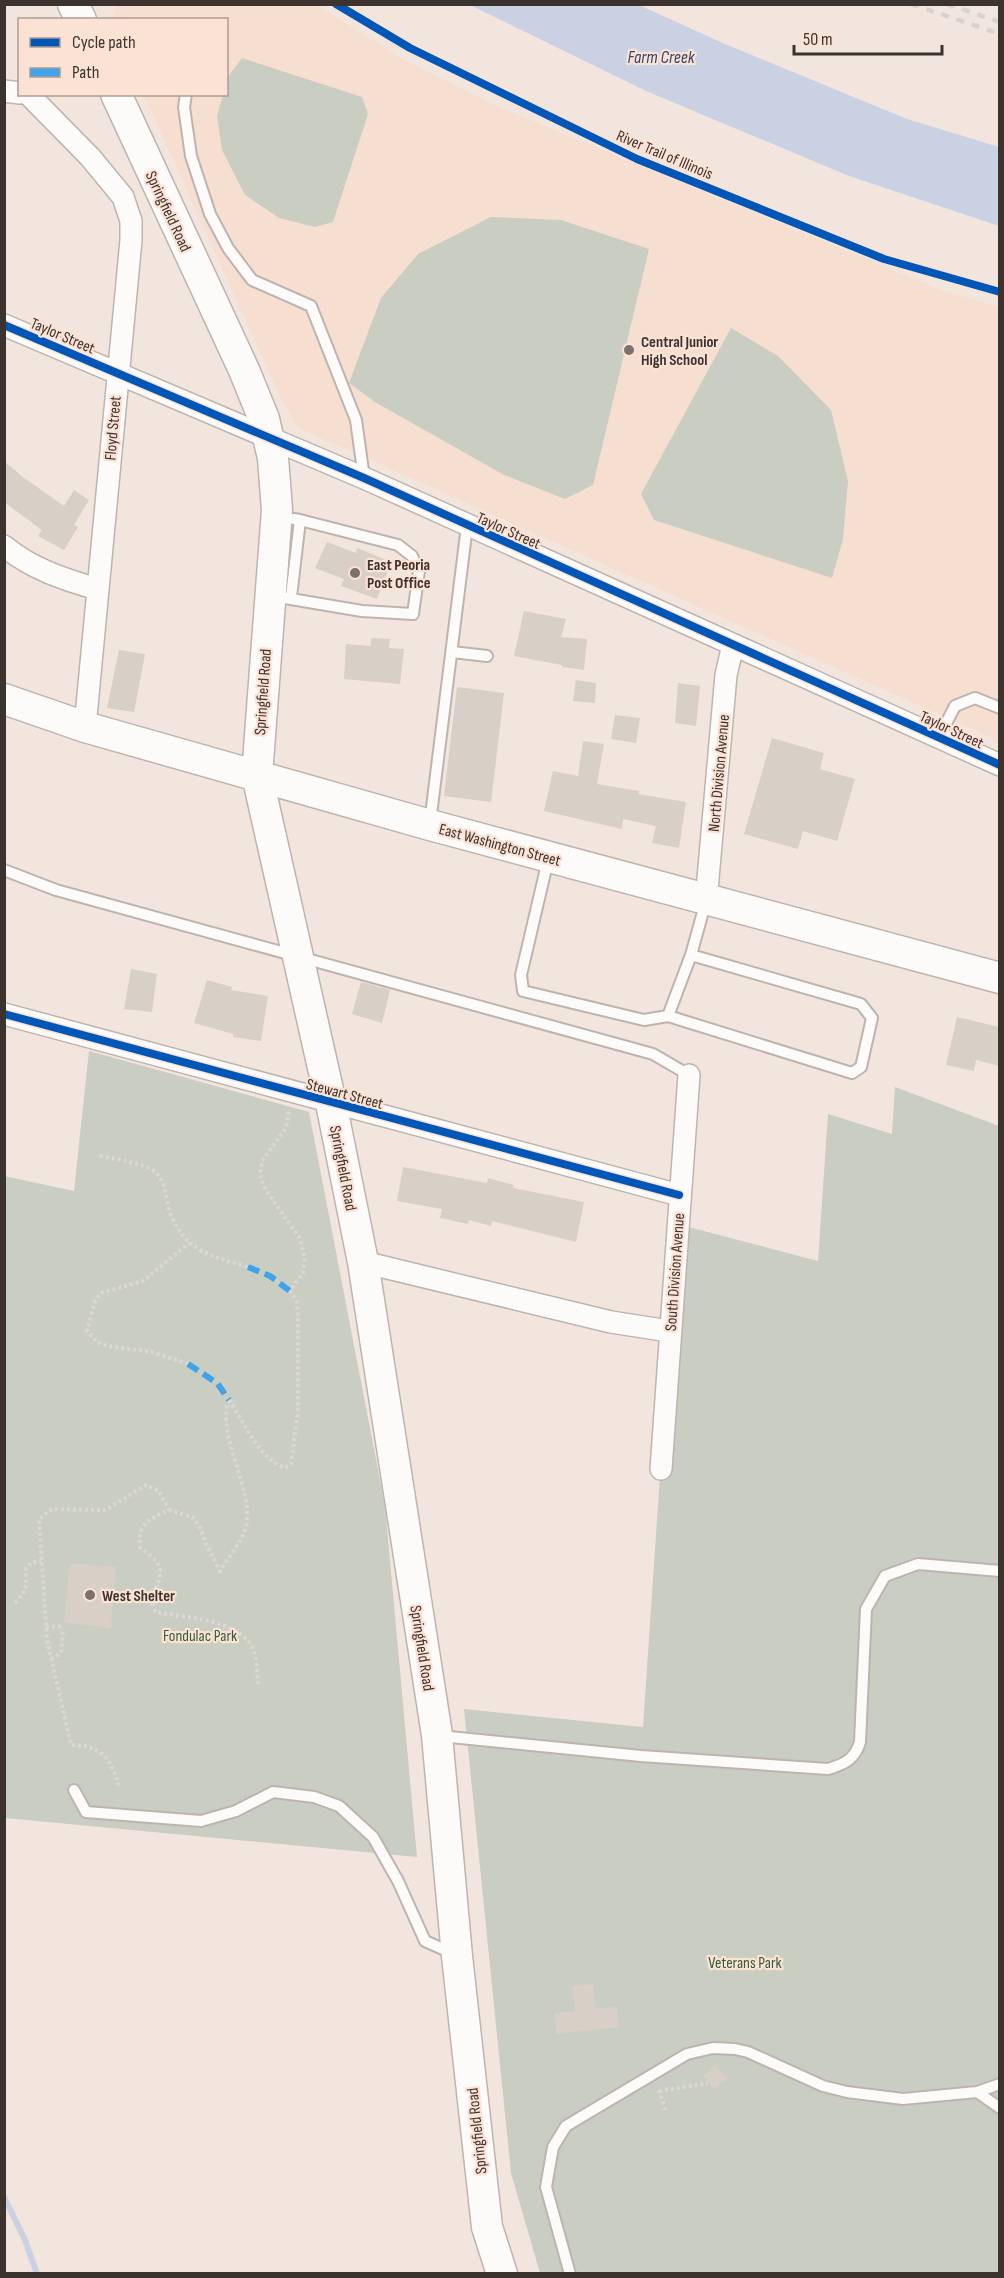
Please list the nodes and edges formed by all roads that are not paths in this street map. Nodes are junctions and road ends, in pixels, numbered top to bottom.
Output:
1 (73, 4) edge
2 (80, 18) edge
3 (30, 96) edge
4 (117, 96) edge
5 (186, 96) edge
6 (4, 325) edge
7 (117, 372) junction
8 (269, 437) junction
9 (364, 478) junction
10 (288, 517) junction
11 (467, 525) junction
12 (4, 546) edge
13 (97, 589) junction
14 (280, 596) junction
15 (733, 645) junction
16 (452, 652) junction
17 (487, 656) dead end
18 (4, 699) edge
19 (999, 708) edge
20 (85, 727) junction
21 (939, 737) junction
22 (999, 765) edge
23 (257, 775) junction
24 (430, 825) junction
25 (549, 857) junction
26 (4, 870) edge
27 (706, 901) junction
28 (691, 955) junction
29 (297, 956) junction
30 (999, 978) edge
31 (4, 1014) edge
32 (668, 1016) junction
33 (689, 1075) joint
34 (331, 1103) junction
35 (679, 1195) junction
36 (363, 1262) junction
37 (669, 1331) junction
38 (661, 1469) dead end
39 (999, 1571) edge
40 (437, 1736) junction
41 (74, 1790) dead end
42 (457, 1956) junction
43 (999, 2084) edge
44 (977, 2092) junction
45 (999, 2108) edge
46 (502, 2274) edge
47 (570, 2274) edge

1 - 2 main road
3 - 7 street, Floyd Street
4 - 8 main road, Springfield Road
5 - 9 lane
6 - 7 street, Taylor Street
7 - 8 street, Taylor Street
7 - 13 street, Floyd Street
8 - 9 street, Taylor Street
8 - 10 main road, Springfield Road
9 - 11 street, Taylor Street
10 - 14 main road, Springfield Road
10 - 14 lane
11 - 15 street, Taylor Street
11 - 16 lane
12 - 13 street
13 - 20 street, Floyd Street
14 - 23 main road, Springfield Road
15 - 21 street, Taylor Street
15 - 27 street, North Division Avenue
16 - 17 lane
16 - 24 lane
18 - 20 main road, East Washington Street
19 - 21 lane
20 - 23 main road, East Washington Street
21 - 22 street, Taylor Street
23 - 24 main road, East Washington Street
23 - 29 main road, Springfield Road
24 - 25 main road, East Washington Street
25 - 27 main road, East Washington Street
25 - 32 lane
26 - 29 lane
27 - 28 lane
27 - 30 main road, East Washington Street
28 - 32 lane
28 - 32 lane
29 - 33 lane
29 - 34 main road, Springfield Road
31 - 34 street, Stewart Street
33 - 35 street, South Division Avenue
34 - 35 street, Stewart Street
34 - 36 main road, Springfield Road
35 - 37 street, South Division Avenue
36 - 37 street
36 - 40 main road, Springfield Road
37 - 38 street, South Division Avenue
39 - 40 lane
40 - 42 main road, Springfield Road
41 - 42 lane
42 - 46 main road, Springfield Road
43 - 44 lane
44 - 45 lane
44 - 47 lane

